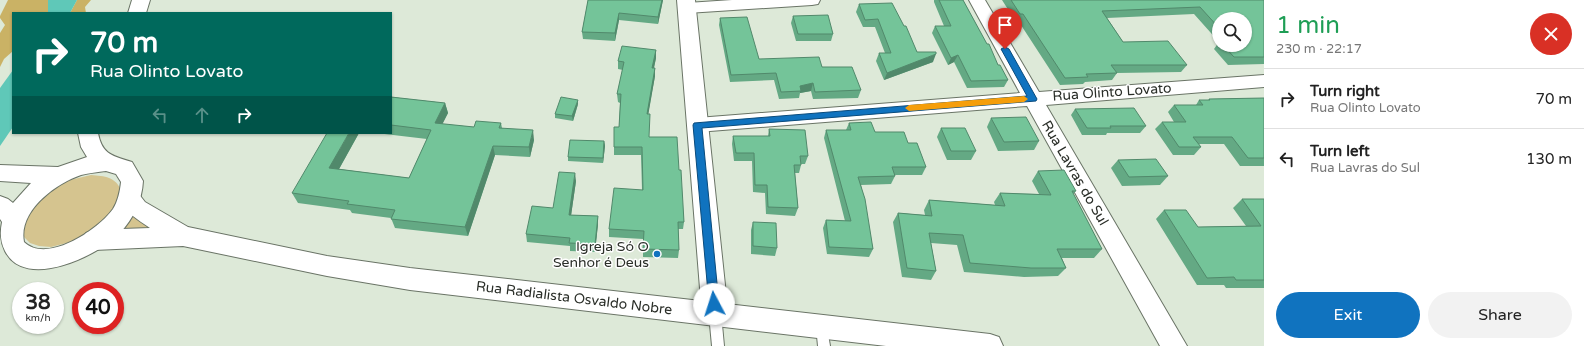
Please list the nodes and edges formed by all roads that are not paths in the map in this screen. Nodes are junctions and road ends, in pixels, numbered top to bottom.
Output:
1 (141, 0) edge
2 (812, 0) edge
3 (977, 0) edge
4 (686, 4) edge
5 (137, 12) edge
6 (1264, 81) edge
7 (1033, 99) junction
8 (698, 125) junction
9 (88, 134) edge
10 (106, 163) junction
11 (0, 173) edge
12 (60, 175) junction
13 (130, 199) junction
14 (7, 212) edge
15 (183, 236) junction
16 (94, 240) junction
17 (715, 314) junction
18 (823, 336) edge
19 (718, 346) edge
20 (990, 346) edge
21 (1174, 346) edge

1 - 5 street
2 - 4 street
3 - 7 street, Rua Lavras do Sul
4 - 8 street
6 - 7 street, Rua Olinto Lovato
7 - 8 street, Rua Olinto Lovato
7 - 21 street, Rua Lavras do Sul
8 - 17 street
9 - 10 street
10 - 12 street
10 - 13 street
11 - 12 street
12 - 14 street
13 - 15 street, Rua Radialista Osvaldo Nobre
13 - 16 street
14 - 16 street
15 - 16 street, Rua Radialista Osvaldo Nobre
15 - 17 street, Rua Radialista Osvaldo Nobre
17 - 18 street, Rua Radialista Osvaldo Nobre
17 - 19 lane
18 - 20 street, Rua Radialista Osvaldo Nobre

